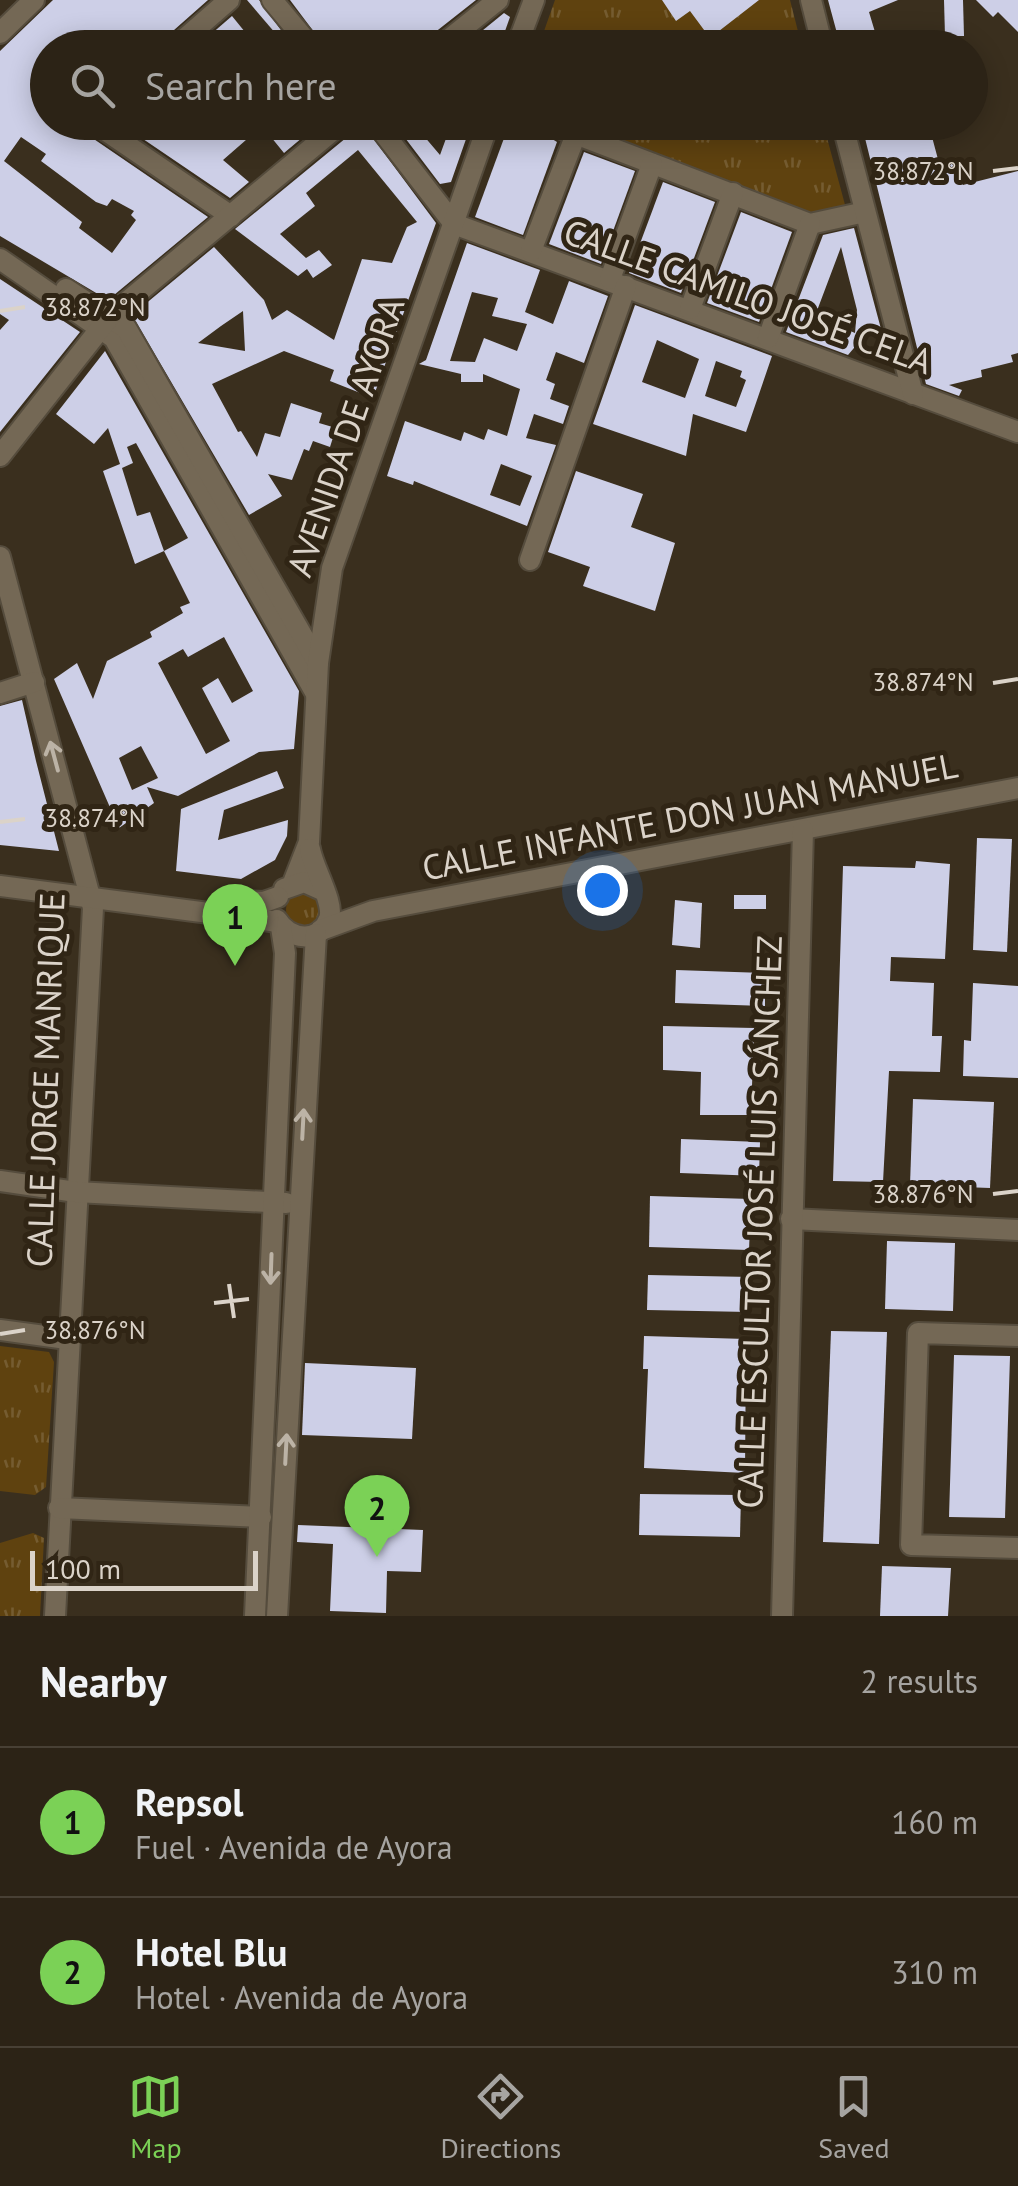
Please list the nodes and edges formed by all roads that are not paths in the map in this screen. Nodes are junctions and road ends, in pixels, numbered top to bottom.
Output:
1 (3, 0) edge
2 (228, 0) edge
3 (272, 0) edge
4 (498, 0) edge
5 (534, 0) edge
6 (810, 0) edge
7 (28, 6) edge
8 (194, 30) edge
9 (297, 30) edge
10 (460, 30) edge
11 (523, 30) edge
12 (818, 30) edge
13 (0, 33) edge
14 (118, 140) edge
15 (322, 140) edge
16 (389, 140) edge
17 (482, 140) edge
18 (574, 140) edge
19 (591, 140) edge
20 (847, 140) edge
21 (652, 164) junction
22 (732, 193) junction
23 (865, 212) junction
24 (231, 216) junction
25 (454, 224) junction
26 (810, 224) junction
27 (0, 251) edge
28 (530, 251) junction
29 (0, 259) edge
30 (618, 283) junction
31 (690, 309) junction
32 (106, 322) junction
33 (768, 338) junction
34 (913, 394) junction
35 (1018, 432) edge
36 (1, 457) edge
37 (0, 557) edge
38 (530, 560) dead end
39 (324, 597) junction
40 (282, 602) junction
41 (8, 617) edge
42 (318, 663) junction
43 (34, 682) junction
44 (0, 693) edge
45 (316, 694) junction
46 (1018, 788) edge
47 (804, 830) junction
48 (309, 842) junction
49 (0, 873) edge
50 (0, 886) edge
51 (286, 890) junction
52 (90, 891) junction
53 (327, 897) junction
54 (373, 911) junction
55 (280, 924) junction
56 (318, 932) junction
57 (0, 1181) edge
58 (76, 1192) junction
59 (274, 1202) junction
60 (298, 1204) junction
61 (791, 1219) junction
62 (1018, 1230) edge
63 (0, 1330) edge
64 (1018, 1336) edge
65 (67, 1338) junction
66 (262, 1493) junction
67 (284, 1494) junction
68 (59, 1508) junction
69 (260, 1527) junction
70 (281, 1538) junction
71 (1018, 1548) edge
72 (55, 1616) edge
73 (255, 1616) edge
74 (277, 1616) edge
75 (782, 1616) edge

1 - 7 street
2 - 8 street
3 - 9 street
4 - 10 street
5 - 11 street
6 - 12 street
7 - 13 street
14 - 24 street
15 - 24 street
16 - 25 street
17 - 25 street, AVENIDA DE AYORA
18 - 28 street
19 - 21 street
20 - 23 street
21 - 22 street
21 - 30 street
22 - 26 street
22 - 31 street
23 - 26 street
23 - 34 street
24 - 32 street
25 - 28 street, CALLE CAMILO JOSÉ CELA
25 - 39 street, AVENIDA DE AYORA
26 - 33 street
27 - 32 street
28 - 30 street, CALLE CAMILO JOSÉ CELA
29 - 32 street
30 - 31 street, CALLE CAMILO JOSÉ CELA
30 - 38 street
31 - 33 street, CALLE CAMILO JOSÉ CELA
32 - 36 street
32 - 40 street
32 - 45 street
33 - 34 street, CALLE CAMILO JOSÉ CELA
34 - 35 street, CALLE CAMILO JOSÉ CELA
37 - 41 street, CALLE JORGE MANRIQUE
39 - 40 street
39 - 42 street, AVENIDA DE AYORA
40 - 42 street
41 - 43 street, CALLE JORGE MANRIQUE
42 - 45 street, AVENIDA DE AYORA
43 - 44 street
52 -> 43 street, CALLE JORGE MANRIQUE
45 - 48 street, AVENIDA DE AYORA
46 - 47 street, CALLE INFANTE DON JUAN MANUEL
47 - 54 street, CALLE INFANTE DON JUAN MANUEL
47 - 61 street, CALLE ESCULTOR JOSÉ LUIS SÁNCHEZ
48 - 51 street, AVENIDA DE AYORA
48 - 53 street, AVENIDA DE AYORA
49 - 52 street
50 - 52 street
51 - 52 street
51 - 53 street
51 - 55 street
52 - 55 street
52 - 58 street, CALLE JORGE MANRIQUE
53 - 54 street, CALLE INFANTE DON JUAN MANUEL
53 - 56 street
54 - 56 street, CALLE INFANTE DON JUAN MANUEL
55 - 56 street
55 - 59 street
60 -> 56 street
57 - 58 street
58 - 59 street
58 - 65 street, CALLE JORGE MANRIQUE
59 - 60 street
59 -> 66 street
67 -> 60 street
61 - 62 street
61 - 75 street, CALLE ESCULTOR JOSÉ LUIS SÁNCHEZ
63 - 65 street
64 - 71 street
65 - 68 street, CALLE JORGE MANRIQUE
66 - 67 street
66 - 69 street
67 - 70 street
68 - 69 street
68 - 72 street, CALLE JORGE MANRIQUE
69 - 70 street
69 - 73 street
70 - 74 street

